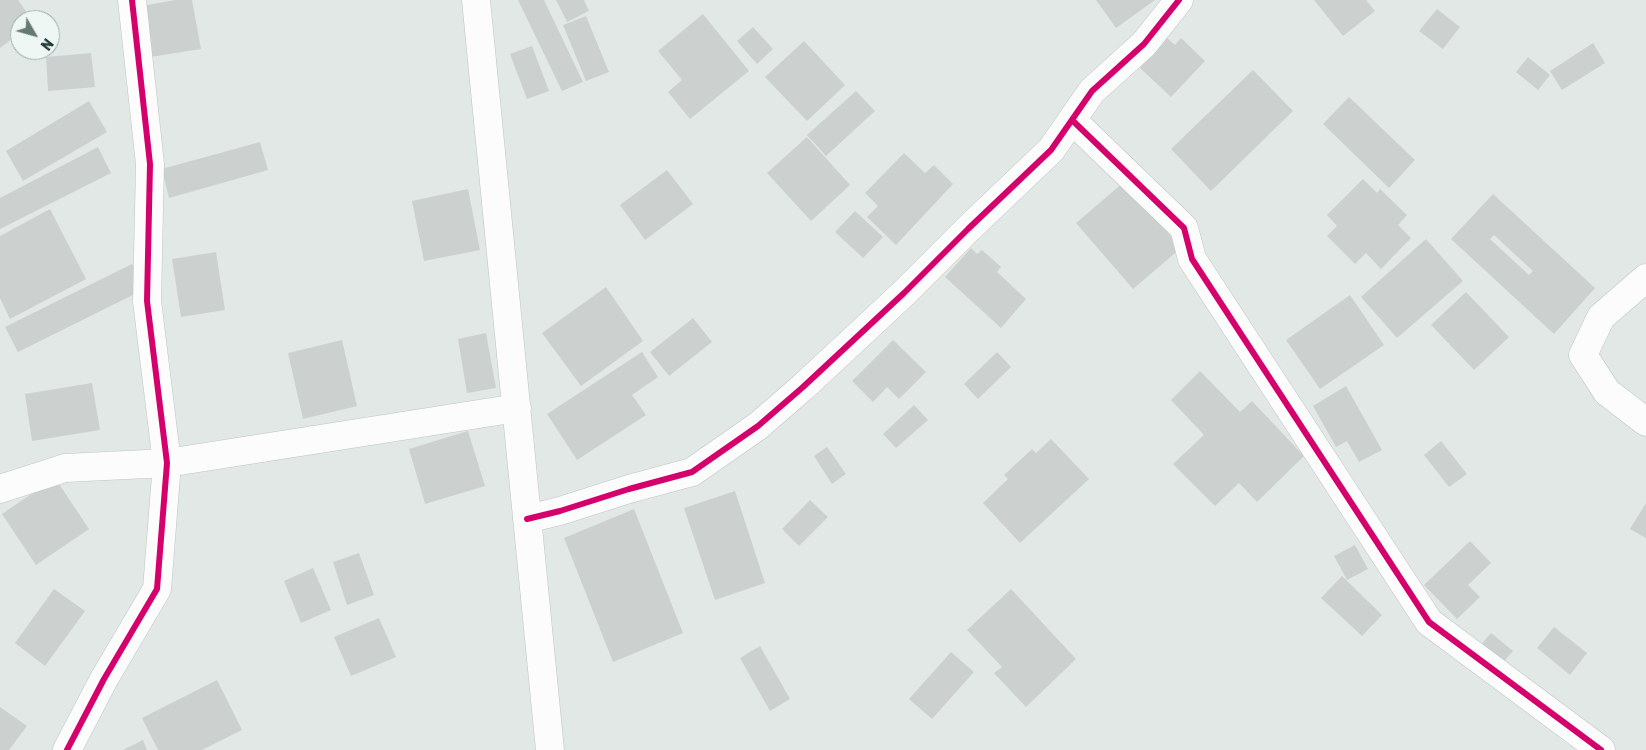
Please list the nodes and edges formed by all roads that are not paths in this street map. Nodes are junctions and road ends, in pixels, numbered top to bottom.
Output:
1 (132, 0) edge
2 (476, 0) edge
3 (1179, 0) edge
4 (1072, 120) junction
5 (1646, 278) edge
6 (516, 408) junction
7 (1646, 422) edge
8 (167, 463) junction
9 (0, 489) edge
10 (527, 519) junction
11 (67, 750) edge
12 (550, 750) edge
13 (1601, 750) edge

1 - 8 street
2 - 6 street
3 - 4 street
4 - 10 street
4 - 13 street
5 - 7 street
6 - 8 street
6 - 10 street
8 - 9 street
8 - 11 street
10 - 12 street

